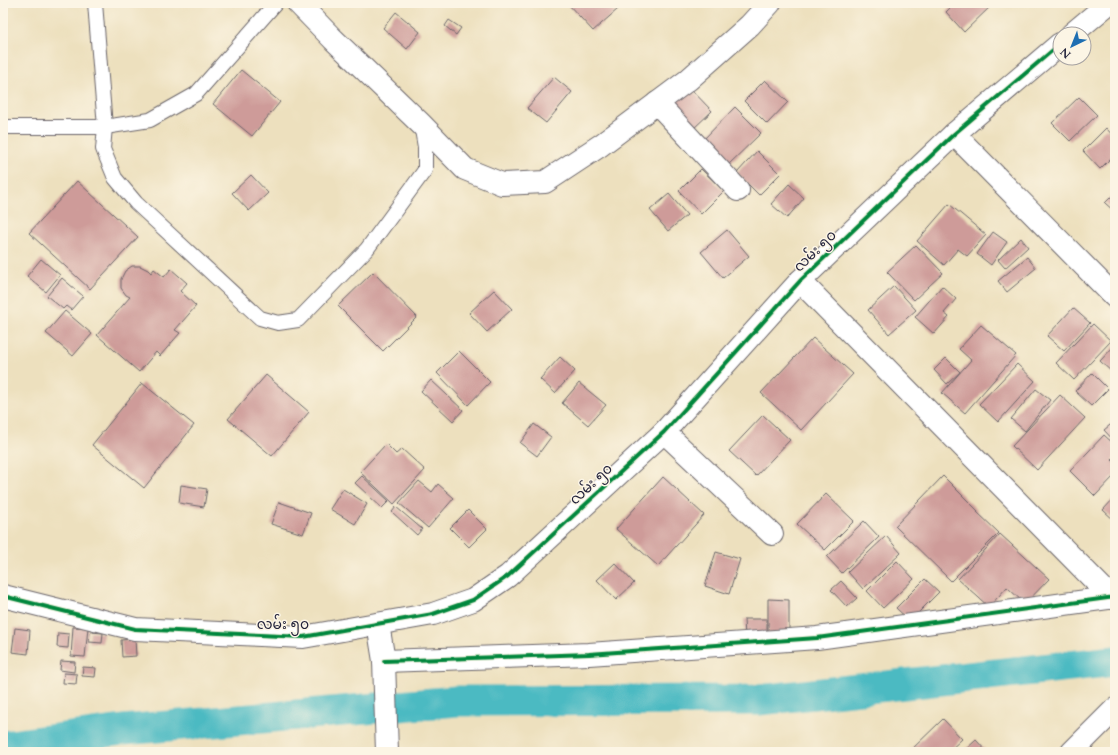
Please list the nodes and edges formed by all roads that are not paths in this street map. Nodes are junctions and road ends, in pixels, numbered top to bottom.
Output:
1 (95, 3) edge
2 (276, 3) edge
3 (298, 3) edge
4 (770, 3) edge
5 (1109, 3) edge
6 (1082, 26) edge
7 (1052, 51) edge
8 (657, 103) junction
9 (421, 124) junction
10 (3, 127) edge
11 (105, 127) junction
12 (954, 134) junction
13 (738, 190) dead end
14 (800, 281) junction
15 (1115, 297) edge
16 (664, 432) junction
17 (772, 534) dead end
18 (3, 596) edge
19 (1114, 597) edge
20 (378, 624) junction
21 (384, 661) junction
22 (1115, 709) edge
23 (387, 752) edge
24 (1072, 752) edge

1 - 11 lane
2 - 11 lane
3 - 9 street
4 - 8 street
5 - 6 street
7 - 12 street, လမ်း ၅၀
8 - 9 street
8 - 13 street
9 - 11 lane
10 - 11 lane
12 - 14 street, လမ်း ၅၀
12 - 15 street
14 - 16 street, လမ်း ၅၀
14 - 19 street
16 - 17 street
16 - 20 street, လမ်း ၅၀
18 - 20 street, လမ်း ၅၀
19 - 21 street
20 - 21 street
21 - 23 street
22 - 24 street

